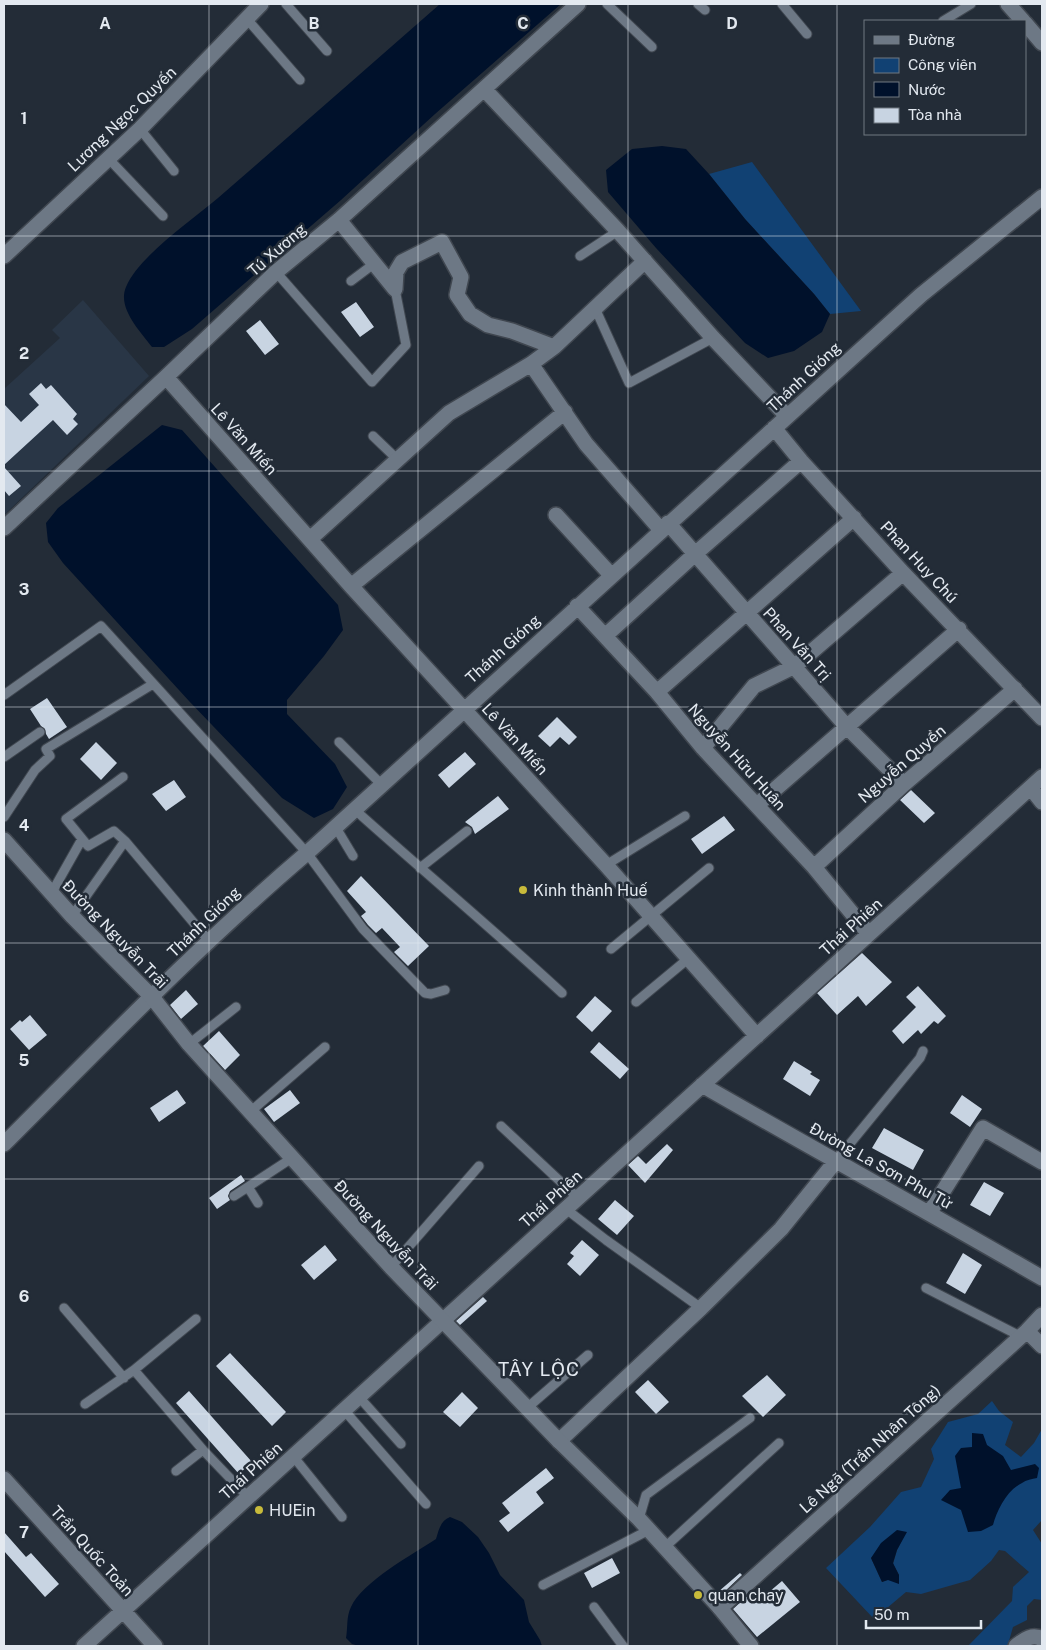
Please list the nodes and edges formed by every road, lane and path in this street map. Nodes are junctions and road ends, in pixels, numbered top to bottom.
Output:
1 (261, 4) edge
2 (286, 4) edge
3 (578, 4) edge
4 (607, 4) edge
5 (782, 4) edge
6 (971, 4) edge
7 (1008, 4) edge
8 (246, 18) junction
9 (945, 20) edge
10 (1022, 20) edge
11 (1026, 24) edge
12 (807, 34) dead end
13 (1042, 43) edge
14 (652, 47) dead end
15 (327, 51) dead end
16 (300, 80) dead end
17 (484, 89) junction
18 (140, 129) junction
19 (108, 158) junction
20 (174, 171) dead end
21 (1042, 197) edge
22 (163, 216) dead end
23 (339, 220) junction
24 (618, 231) junction
25 (4, 256) edge
26 (580, 256) dead end
27 (645, 261) junction
28 (375, 263) junction
29 (276, 272) junction
30 (351, 281) dead end
31 (395, 289) junction
32 (595, 308) junction
33 (713, 338) junction
34 (554, 347) junction
35 (531, 364) junction
36 (166, 377) junction
37 (565, 412) junction
38 (787, 416) junction
39 (774, 428) junction
40 (373, 436) dead end
41 (398, 460) junction
42 (800, 461) junction
43 (556, 515) dead end
44 (854, 518) junction
45 (665, 526) junction
46 (4, 528) edge
47 (310, 539) junction
48 (695, 554) junction
49 (904, 573) junction
50 (611, 575) junction
51 (351, 586) junction
52 (577, 606) junction
53 (746, 613) junction
54 (959, 629) junction
55 (605, 636) junction
56 (795, 666) junction
57 (153, 684) junction
58 (1015, 690) junction
59 (657, 692) junction
60 (4, 695) edge
61 (464, 709) junction
62 (1042, 718) edge
63 (848, 728) junction
64 (40, 732) dead end
65 (339, 742) dead end
66 (703, 748) junction
67 (4, 757) edge
68 (123, 777) dead end
69 (1042, 777) edge
70 (381, 784) junction
71 (904, 784) junction
72 (1031, 788) junction
73 (1042, 802) edge
74 (757, 806) junction
75 (354, 810) junction
76 (685, 816) dead end
77 (4, 817) edge
78 (335, 826) junction
79 (467, 831) dead end
80 (82, 839) junction
81 (4, 840) edge
82 (125, 842) junction
83 (307, 853) junction
84 (354, 856) dead end
85 (606, 865) junction
86 (814, 867) junction
87 (420, 868) junction
88 (709, 868) dead end
89 (51, 894) junction
90 (651, 915) junction
91 (72, 916) junction
92 (869, 934) junction
93 (209, 940) junction
94 (611, 949) dead end
95 (689, 958) junction
96 (445, 990) dead end
97 (562, 993) dead end
98 (152, 996) junction
99 (636, 1002) dead end
100 (236, 1007) dead end
101 (757, 1036) junction
102 (189, 1044) junction
103 (325, 1047) dead end
104 (923, 1051) dead end
105 (702, 1085) junction
106 (250, 1112) junction
107 (501, 1126) dead end
108 (4, 1144) edge
109 (292, 1158) junction
110 (835, 1162) junction
111 (1042, 1162) edge
112 (479, 1166) dead end
113 (248, 1186) junction
114 (234, 1196) dead end
115 (578, 1198) junction
116 (258, 1203) dead end
117 (566, 1209) junction
118 (930, 1212) junction
119 (391, 1267) junction
120 (1042, 1278) edge
121 (926, 1288) dead end
122 (64, 1308) dead end
123 (702, 1308) junction
124 (1042, 1315) edge
125 (196, 1319) dead end
126 (442, 1321) junction
127 (1024, 1334) junction
128 (1042, 1346) edge
129 (588, 1355) dead end
130 (134, 1370) junction
131 (124, 1378) junction
132 (359, 1397) junction
133 (85, 1404) dead end
134 (527, 1408) junction
135 (344, 1410) junction
136 (750, 1418) dead end
137 (559, 1440) junction
138 (779, 1443) dead end
139 (401, 1444) dead end
140 (203, 1450) junction
141 (293, 1456) junction
142 (176, 1471) dead end
143 (4, 1479) edge
144 (248, 1497) junction
145 (426, 1504) dead end
146 (342, 1517) dead end
147 (644, 1525) junction
148 (665, 1547) junction
149 (544, 1585) dead end
150 (594, 1607) dead end
151 (720, 1608) junction
152 (122, 1611) junction
153 (1042, 1638) edge
154 (745, 1645) edge
155 (84, 1646) edge
156 (155, 1646) edge
157 (623, 1646) edge
158 (1016, 1646) edge

1 - 8 street, Lương Ngọc Quyến
2 - 15 lane
3 - 17 street, Tú Xương
4 - 14 lane
5 - 12 lane
6 - 9 lane
7 - 10 street
8 - 16 lane
8 - 18 street, Lương Ngọc Quyến
11 - 13 street
17 - 23 street, Tú Xương
17 - 24 street
18 - 19 street, Lương Ngọc Quyến
18 - 20 lane
19 - 22 lane
19 - 25 street, Lương Ngọc Quyến
21 - 38 street, Thánh Gióng
23 - 28 street
23 - 29 street, Tú Xương
24 - 26 lane
24 - 27 street
27 - 32 street
27 - 33 street
28 - 30 lane
28 - 31 street
29 - 31 lane
29 - 36 street, Tú Xương
31 - 34 street
32 - 33 lane
32 - 34 street
33 - 38 street
34 - 35 street
35 - 37 street, Phan Văn Trị
35 - 41 street
36 - 46 street, Tú Xương
36 - 47 street, Lê Văn Miến
37 - 45 street, Phan Văn Trị
37 - 51 street
38 - 39 street, Thánh Gióng
39 - 42 street, Phan Huy Chú
39 - 45 street, Thánh Gióng
40 - 41 lane
41 - 47 street
42 - 44 street, Phan Huy Chú
42 - 48 street
43 - 50 street
44 - 49 street, Phan Huy Chú
44 - 53 street
45 - 48 street, Phan Văn Trị
45 - 50 street, Thánh Gióng
47 - 51 street, Lê Văn Miến
48 - 53 street, Phan Văn Trị
48 - 55 street
49 - 54 street, Phan Huy Chú
49 - 56 street
50 - 52 street, Thánh Gióng
51 - 61 street, Lê Văn Miến
52 - 55 street, Nguyễn Hữu Huân
52 - 61 street, Thánh Gióng
53 - 56 street, Phan Văn Trị
53 - 59 street
54 - 58 street, Phan Huy Chú
54 - 63 street
55 - 59 street, Nguyễn Hữu Huân
56 - 63 street, Phan Văn Trị
56 - 66 street
57 - 60 lane
57 - 77 lane
57 - 83 lane
58 - 62 street, Phan Huy Chú
58 - 71 street, Nguyễn Quyền
59 - 66 street, Nguyễn Hữu Huân
61 - 70 street, Thánh Gióng
61 - 85 street, Lê Văn Miến
63 - 71 street, Phan Văn Trị
63 - 74 street
64 - 67 lane
65 - 70 lane
66 - 74 street, Nguyễn Hữu Huân
68 - 80 lane
69 - 72 street, Thái Phiên
70 - 75 street, Thánh Gióng
71 - 86 street, Nguyễn Quyền
72 - 73 street
72 - 92 street, Thái Phiên
74 - 86 street, Nguyễn Hữu Huân
75 - 78 street, Thánh Gióng
75 - 87 lane
76 - 85 lane
78 - 83 street, Thánh Gióng
78 - 84 lane
79 - 87 lane
80 - 82 lane
80 - 89 lane
81 - 89 street, Đường Nguyễn Trãi
82 - 91 lane
82 - 93 lane
83 - 93 street, Thánh Gióng
83 - 96 lane
85 - 90 street, Lê Văn Miến
86 - 92 street, Nguyễn Hữu Huân
87 - 97 lane
88 - 90 lane
89 - 91 street, Đường Nguyễn Trãi
90 - 94 lane
90 - 95 street, Lê Văn Miến
91 - 98 street, Đường Nguyễn Trãi
92 - 101 street, Thái Phiên
93 - 98 street, Thánh Gióng
95 - 99 lane
95 - 101 street, Lê Văn Miến
98 - 102 street, Đường Nguyễn Trãi
98 - 108 street, Thánh Gióng
100 - 102 lane
101 - 105 street, Thái Phiên
102 - 106 street, Đường Nguyễn Trãi
103 - 106 lane
104 - 110 lane
105 - 110 street, Đường La Sơn Phu Tử
105 - 115 street, Thái Phiên
106 - 109 street, Đường Nguyễn Trãi
107 - 115 lane
109 - 113 lane
109 - 119 street, Đường Nguyễn Trãi
110 - 118 street, Đường La Sơn Phu Tử
110 - 123 street
111 - 118 street
112 - 119 lane
113 - 114 lane
113 - 116 lane
115 - 117 street, Thái Phiên
117 - 123 lane
117 - 126 street, Thái Phiên
118 - 120 street, Đường La Sơn Phu Tử
119 - 126 street, Đường Nguyễn Trãi
121 - 127 lane
122 - 131 lane
123 - 137 street
124 - 127 street, Lê Ngã (Trần Nhân Tông)
125 - 130 lane
126 - 132 street, Thái Phiên
126 - 134 street, Đường Nguyễn Trãi
127 - 128 street
127 - 151 street, Lê Ngã (Trần Nhân Tông)
129 - 134 lane
130 - 131 lane
130 - 140 lane
131 - 133 lane
132 - 135 street, Thái Phiên
132 - 139 lane
134 - 137 street, Đường Nguyễn Trãi
135 - 141 street, Thái Phiên
135 - 145 lane
136 - 147 lane
137 - 147 street, Đường Nguyễn Trãi
138 - 148 lane
140 - 142 lane
140 - 144 lane
141 - 144 street, Thái Phiên
141 - 146 lane
143 - 152 street, Trần Quốc Toản
144 - 152 street, Thái Phiên
147 - 148 street, Đường Nguyễn Trãi
147 - 149 lane
148 - 151 street, Đường Nguyễn Trãi
150 - 157 lane
151 - 154 street, Đường Nguyễn Trãi
152 - 155 street, Thái Phiên
152 - 156 street, Trần Quốc Toản
153 - 158 street

